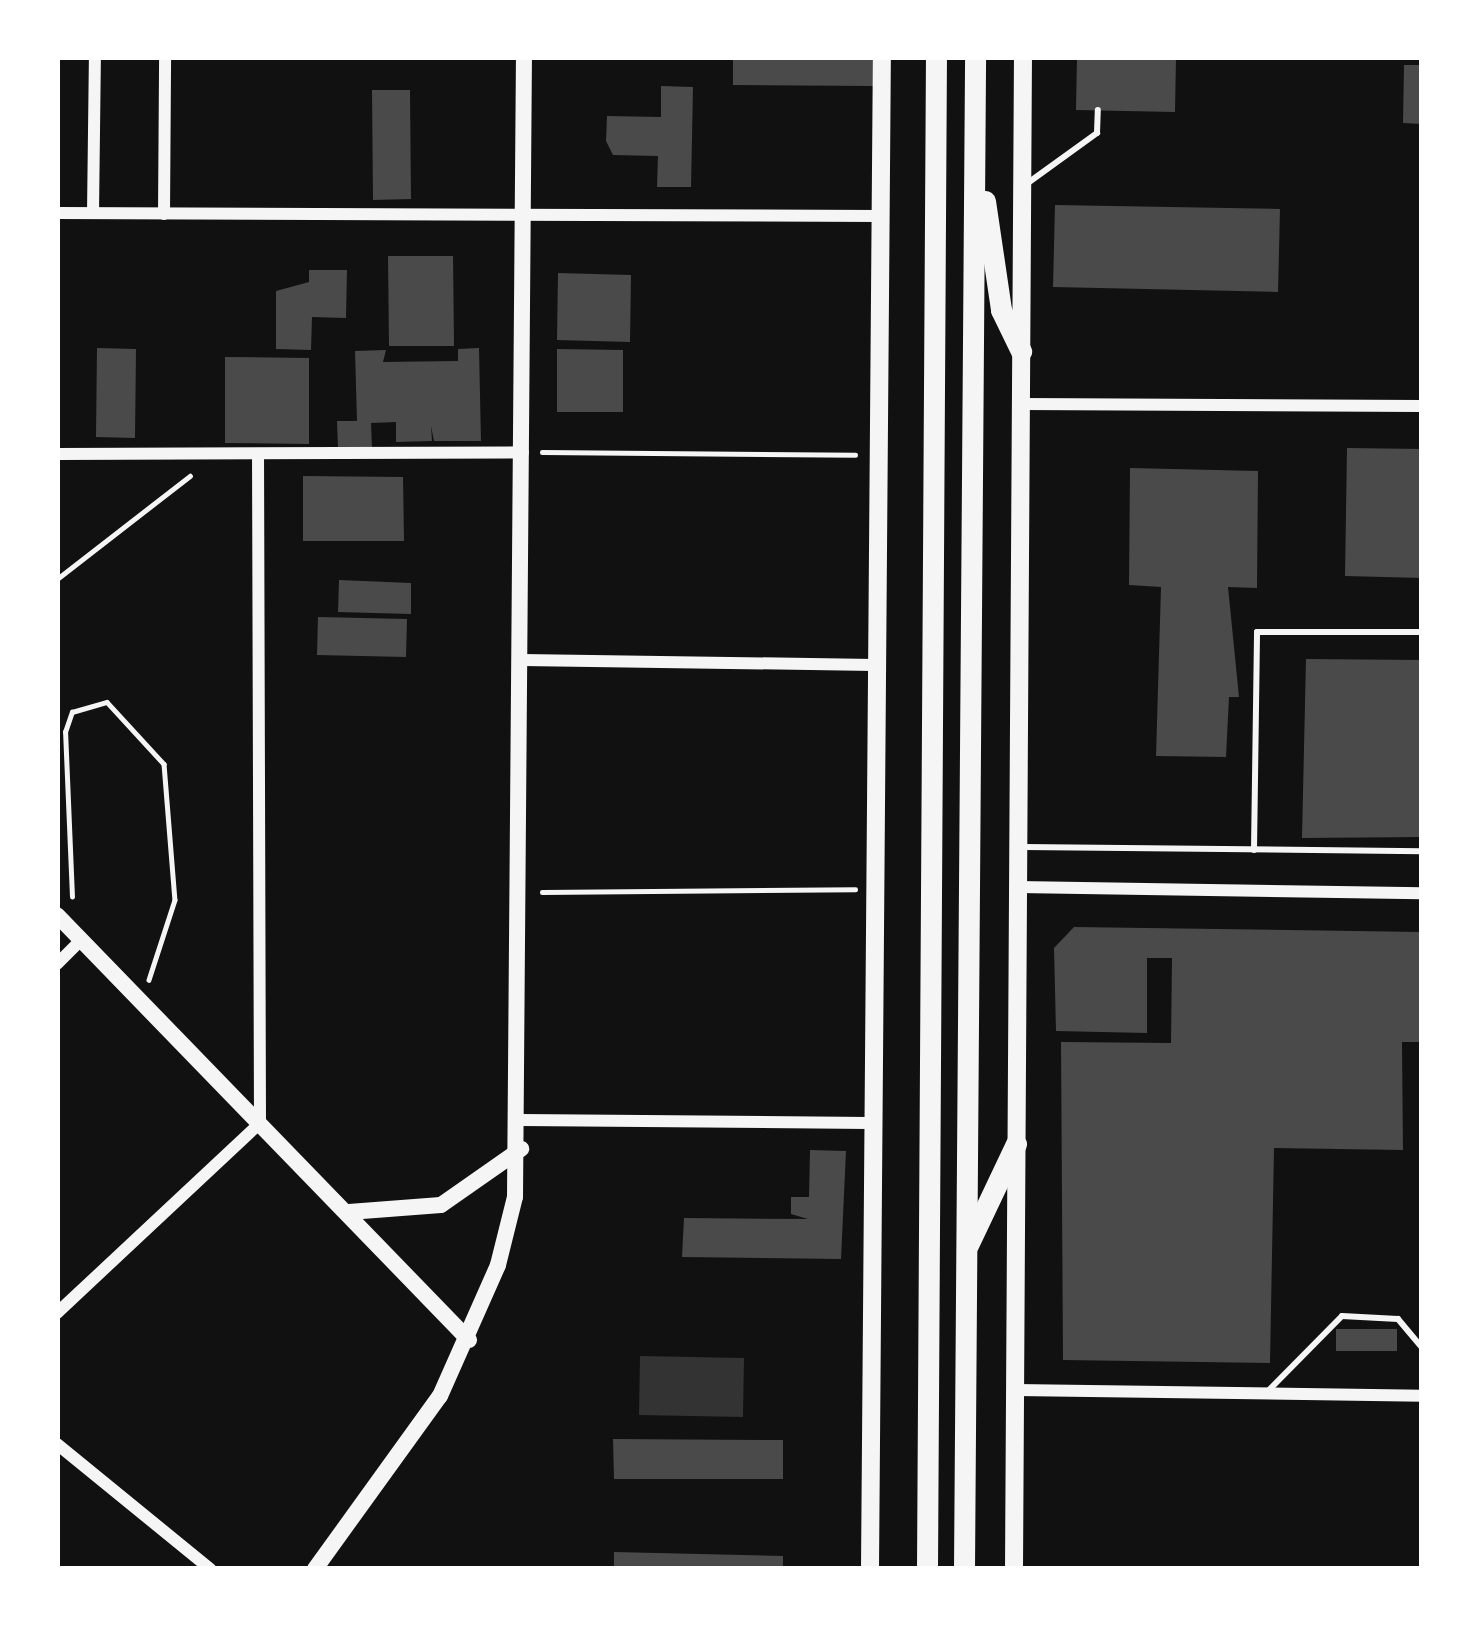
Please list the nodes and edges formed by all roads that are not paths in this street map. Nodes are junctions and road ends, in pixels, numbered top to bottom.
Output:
1 (95, 57) edge
2 (165, 57) edge
3 (524, 57) edge
4 (882, 57) edge
5 (936, 57) edge
6 (975, 57) edge
7 (1023, 57) edge
8 (1098, 110) dead end
9 (974, 123) junction
10 (1022, 187) junction
11 (57, 213) edge
12 (93, 213) junction
13 (164, 214) junction
14 (523, 214) junction
15 (881, 216) junction
16 (1021, 351) junction
17 (1021, 404) junction
18 (1422, 406) edge
19 (523, 452) junction
20 (57, 454) edge
21 (258, 455) junction
22 (1422, 632) edge
23 (522, 660) junction
24 (874, 665) junction
25 (1018, 848) junction
26 (1254, 850) junction
27 (1422, 851) edge
28 (1018, 887) junction
29 (1422, 892) edge
30 (57, 915) edge
31 (80, 940) junction
32 (57, 964) edge
33 (521, 1120) junction
34 (260, 1123) junction
35 (869, 1123) junction
36 (1016, 1144) junction
37 (520, 1149) junction
38 (348, 1211) junction
39 (965, 1251) junction
40 (57, 1313) edge
41 (469, 1340) junction
42 (1422, 1348) edge
43 (1015, 1390) junction
44 (1265, 1393) junction
45 (1422, 1396) edge
46 (57, 1444) edge
47 (210, 1569) edge
48 (315, 1569) edge
49 (870, 1569) edge
50 (927, 1569) edge
51 (964, 1569) edge
52 (1014, 1569) edge

1 - 12 street
2 - 13 street
3 - 14 street
4 - 15 main road
5 - 50 main road
6 - 9 main road
7 - 10 main road
8 - 10 lane
9 - 16 main road
9 - 39 main road
10 - 16 main road
11 - 12 street
12 - 13 street
13 - 14 street
14 - 15 street
14 - 19 street
15 - 24 main road
16 - 17 main road
17 - 18 street
17 - 25 main road
19 - 21 street
19 - 23 street
20 - 21 street
21 - 34 street
22 - 26 lane
23 - 24 street
23 - 33 street
24 - 35 main road
25 - 26 lane
25 - 28 main road
26 - 27 lane
28 - 29 street
28 - 36 main road
30 - 31 street
31 - 32 street
31 - 34 street
33 - 35 street
33 - 37 street
34 - 38 street
34 - 40 street
35 - 49 main road
36 - 39 main road
36 - 43 main road
37 - 38 street
37 - 41 street
38 - 41 street
39 - 51 main road
41 - 48 street
42 - 44 lane
43 - 44 street
43 - 52 main road
44 - 45 street
46 - 47 street

